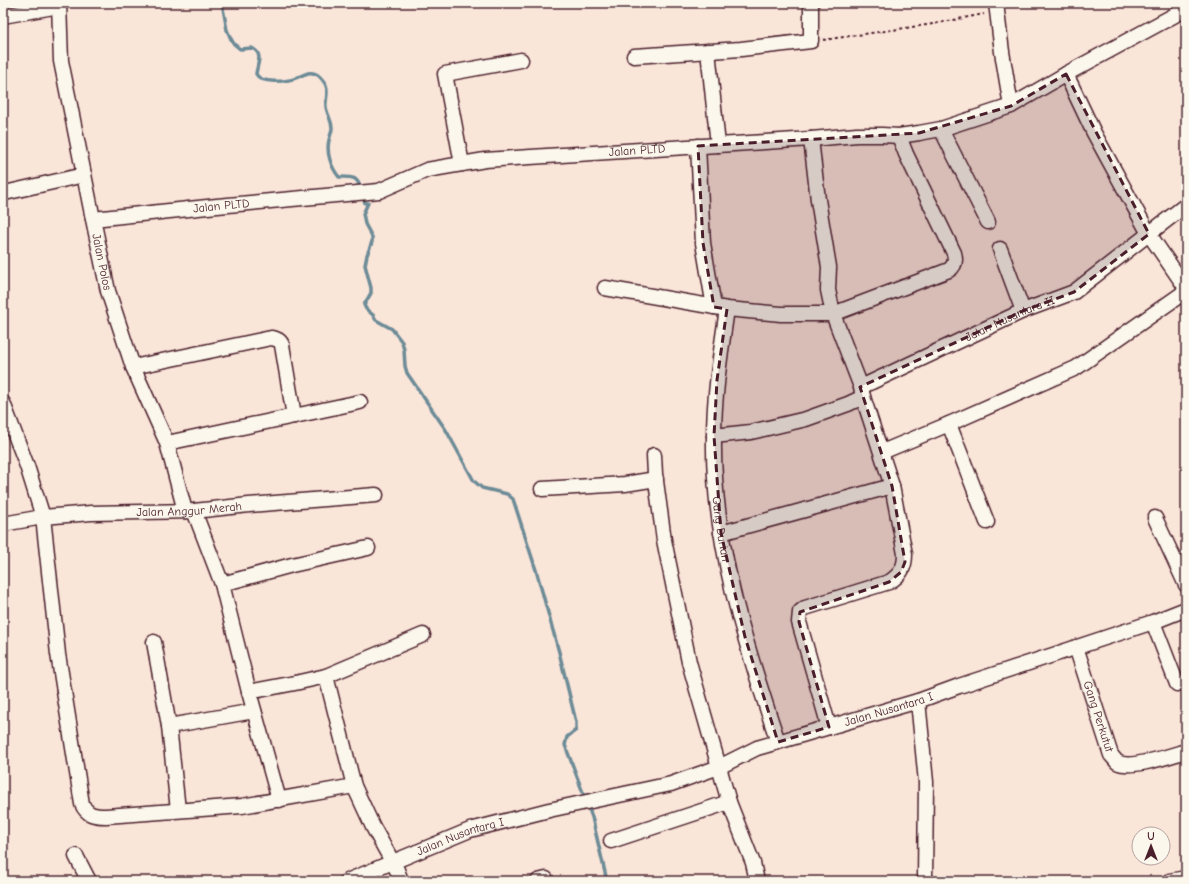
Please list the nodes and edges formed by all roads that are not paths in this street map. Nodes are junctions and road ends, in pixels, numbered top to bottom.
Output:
1 (811, 3) edge
2 (59, 5) edge
3 (997, 7) edge
4 (1186, 9) edge
5 (3, 16) edge
6 (708, 51) junction
7 (634, 56) dead end
8 (521, 60) dead end
9 (1066, 74) junction
10 (1011, 106) junction
11 (941, 129) junction
12 (900, 136) junction
13 (811, 139) junction
14 (718, 145) junction
15 (698, 146) junction
16 (462, 164) junction
17 (84, 175) junction
18 (9, 192) dead end
19 (1186, 205) edge
20 (93, 219) junction
21 (988, 222) dead end
22 (1149, 234) junction
23 (1000, 249) dead end
24 (605, 288) dead end
25 (1186, 288) edge
26 (1186, 291) edge
27 (721, 308) junction
28 (1023, 311) junction
29 (833, 314) junction
30 (133, 367) junction
31 (862, 392) junction
32 (360, 402) dead end
33 (4, 409) edge
34 (294, 416) junction
35 (949, 424) junction
36 (714, 436) junction
37 (167, 443) junction
38 (882, 452) junction
39 (654, 454) dead end
40 (656, 479) junction
41 (892, 486) junction
42 (542, 489) dead end
43 (376, 495) dead end
44 (189, 511) junction
45 (43, 517) junction
46 (1155, 518) dead end
47 (987, 522) dead end
48 (3, 524) edge
49 (721, 533) junction
50 (368, 548) dead end
51 (222, 584) junction
52 (1186, 585) edge
53 (1186, 609) edge
54 (1153, 622) junction
55 (423, 635) dead end
56 (154, 642) dead end
57 (1076, 648) junction
58 (326, 676) junction
59 (1177, 684) dead end
60 (249, 692) junction
61 (918, 701) junction
62 (254, 711) junction
63 (169, 726) junction
64 (829, 727) junction
65 (778, 742) junction
66 (1186, 751) edge
67 (719, 767) junction
68 (354, 786) junction
69 (278, 800) junction
70 (729, 802) junction
71 (178, 810) junction
72 (612, 841) dead end
73 (76, 856) dead end
74 (392, 862) junction
75 (1186, 878) edge
76 (89, 881) edge
77 (347, 881) edge
78 (401, 881) edge
79 (757, 881) edge
80 (925, 881) edge
81 (1169, 881) edge

1 - 6 street
2 - 5 street
2 - 17 street, Jalan Polos
3 - 10 street
4 - 9 street, Jalan PLTD
6 - 7 street
6 - 14 street
8 - 16 street
9 - 10 street, Jalan PLTD
9 - 22 street
10 - 11 street, Jalan PLTD
11 - 12 street, Jalan PLTD
11 - 21 street
12 - 13 street, Jalan PLTD
12 - 29 street
13 - 14 street, Jalan PLTD
13 - 29 street
14 - 15 street, Jalan PLTD
15 - 16 street, Jalan PLTD
15 - 27 street, Gang Durian
16 - 20 street, Jalan PLTD
17 - 18 street
17 - 20 street, Jalan Polos
19 - 22 street, Jalan Nusantara II
20 - 30 street, Jalan Polos
22 - 25 street
22 - 28 street, Jalan Nusantara II
23 - 28 street
24 - 27 street
26 - 35 street
27 - 29 street
27 - 36 street, Gang Durian
28 - 31 street, Jalan Nusantara II
29 - 31 street
30 - 34 street
30 - 37 street, Jalan Polos
31 - 36 street, Jalan Nusantara II
31 - 38 street
32 - 34 street
33 - 45 street
34 - 37 street
35 - 38 street
35 - 47 street
36 - 49 street, Gang Durian
37 - 44 street, Jalan Polos
38 - 41 street
39 - 40 street
40 - 42 street
40 - 67 street
41 - 49 street
41 - 64 street
43 - 44 street, Jalan Anggur Merah
44 - 45 street, Jalan Anggur Merah
44 - 51 street, Jalan Polos
45 - 48 street, Jalan Anggur Merah
45 - 71 street
46 - 52 street
49 - 65 street, Gang Durian
50 - 51 street
51 - 60 street, Jalan Polos
53 - 54 street, Jalan Nusantara I
54 - 57 street, Jalan Nusantara I
54 - 59 street
55 - 58 street
56 - 63 street
57 - 61 street, Jalan Nusantara I
57 - 66 street, Gang Perkutut
58 - 60 street
58 - 68 street
60 - 62 street, Jalan Polos
61 - 64 street, Jalan Nusantara I
61 - 80 street
62 - 63 street
62 - 69 street, Jalan Polos
63 - 71 street
64 - 65 street, Jalan Nusantara I
65 - 67 street, Jalan Nusantara I
67 - 70 street
67 - 74 street, Jalan Nusantara I
68 - 69 street
68 - 74 street
69 - 71 street
70 - 72 street
70 - 79 street
73 - 76 street
74 - 77 street, Jalan Nusantara I
74 - 78 street
75 - 81 street

